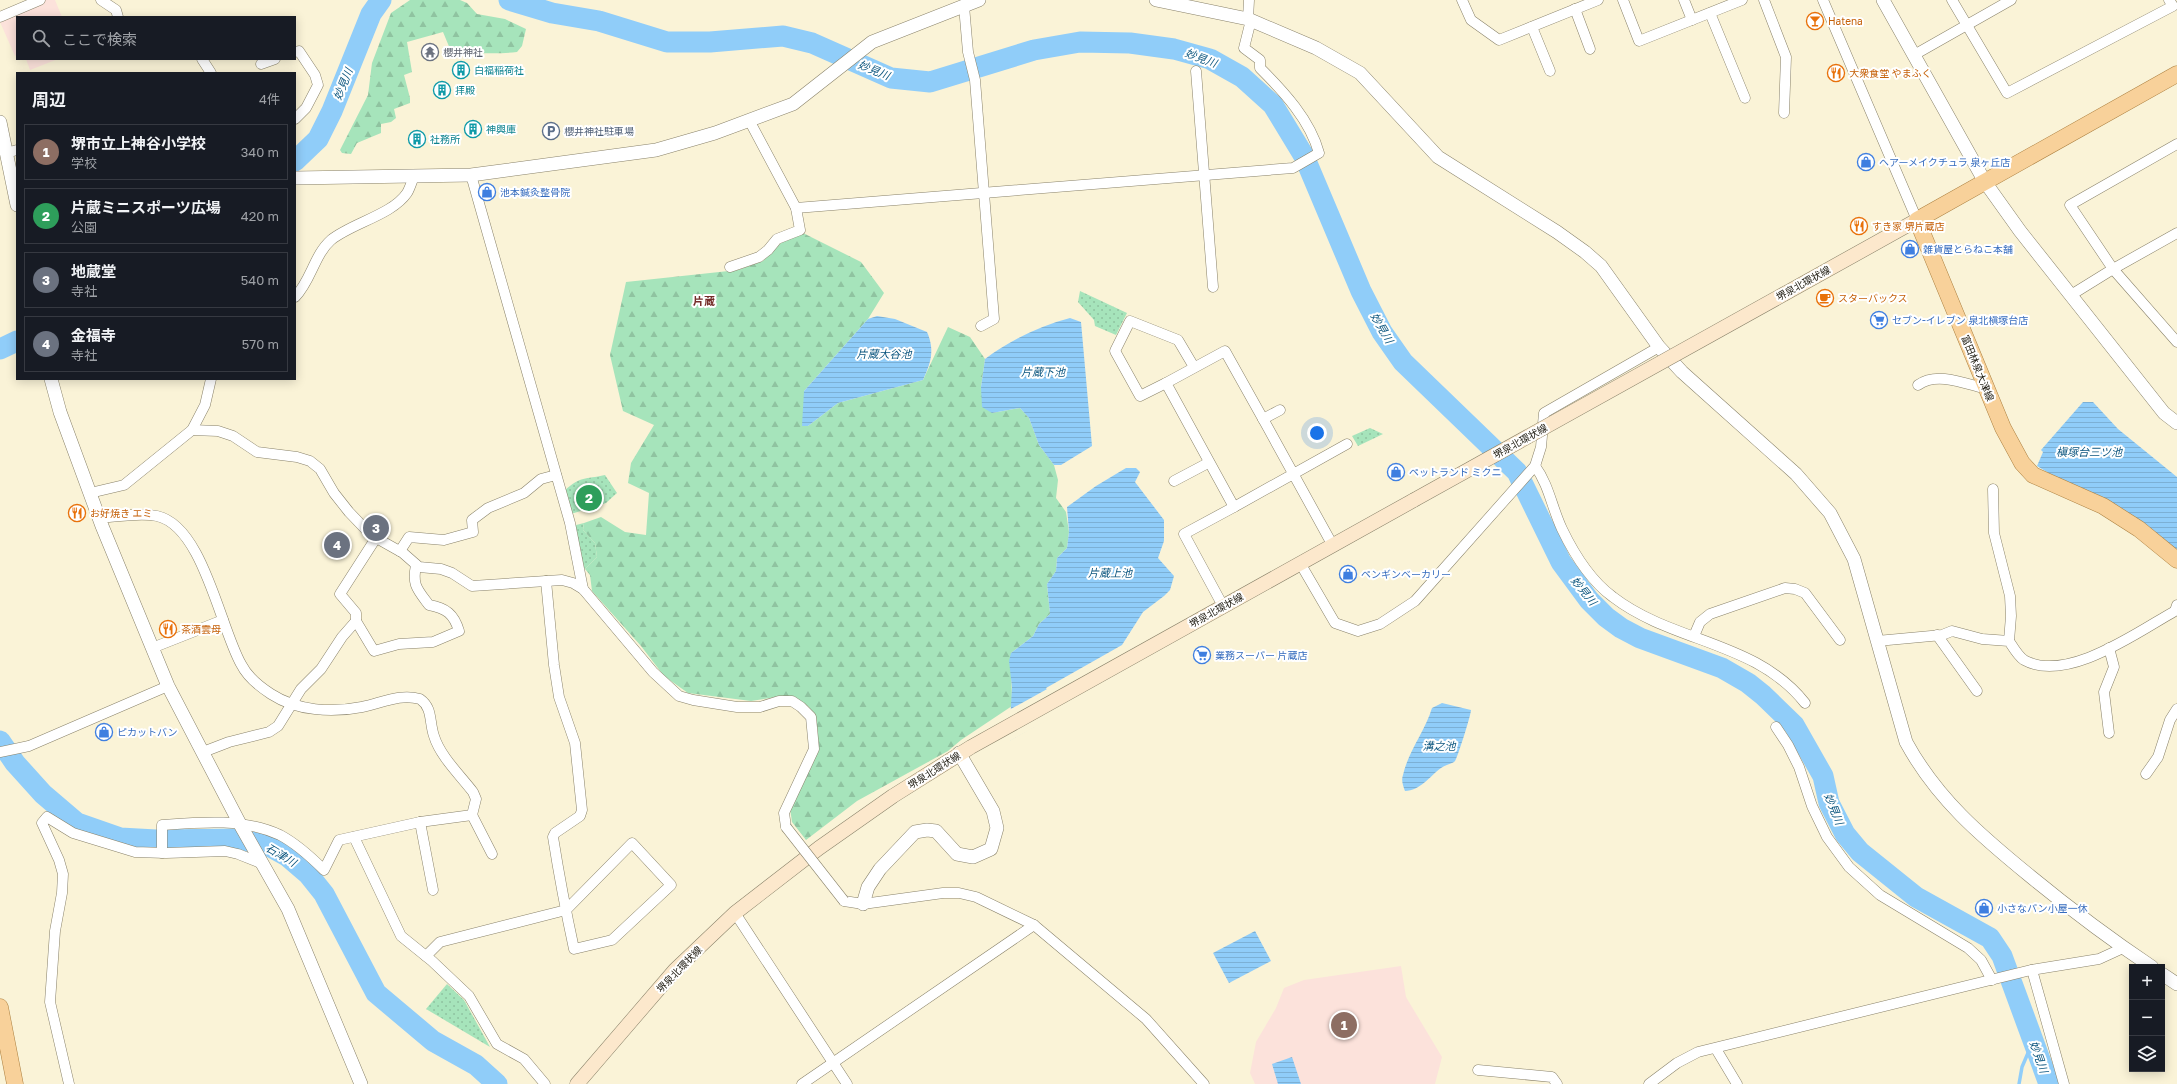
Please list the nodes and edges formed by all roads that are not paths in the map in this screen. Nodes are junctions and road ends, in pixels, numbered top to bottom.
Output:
1 (40, 0) edge
2 (101, 0) edge
3 (979, 0) edge
4 (1156, 0) edge
5 (1249, 0) edge
6 (1462, 0) edge
7 (1598, 0) edge
8 (1623, 0) edge
9 (1684, 0) edge
10 (1742, 0) edge
11 (1764, 0) edge
12 (1823, 0) edge
13 (1883, 0) edge
14 (1952, 0) edge
15 (2011, 0) edge
16 (2169, 0) edge
17 (964, 6) junction
18 (1575, 9) junction
19 (1710, 13) junction
20 (118, 16) edge
21 (0, 17) edge
22 (1250, 20) junction
23 (1692, 20) junction
24 (1966, 26) junction
25 (1532, 27) junction
26 (1590, 49) dead end
27 (296, 52) edge
28 (1914, 55) junction
29 (202, 60) edge
30 (272, 60) edge
31 (261, 64) dead end
32 (1196, 71) dead end
33 (1550, 71) dead end
34 (208, 72) edge
35 (2177, 74) edge
36 (1745, 98) dead end
37 (1784, 113) dead end
38 (296, 118) edge
39 (749, 120) junction
40 (0, 122) edge
41 (2177, 144) edge
42 (12, 152) edge
43 (471, 175) junction
44 (1204, 175) junction
45 (414, 176) junction
46 (296, 178) edge
47 (1985, 182) junction
48 (15, 184) edge
49 (984, 192) junction
50 (16, 194) edge
51 (796, 208) junction
52 (1917, 220) junction
53 (2177, 233) edge
54 (730, 267) dead end
55 (2113, 269) junction
56 (1213, 286) dead end
57 (2071, 295) junction
58 (296, 296) edge
59 (981, 326) dead end
60 (2177, 342) edge
61 (1659, 347) junction
62 (1194, 367) junction
63 (51, 380) edge
64 (211, 380) edge
65 (1166, 383) junction
66 (1918, 385) dead end
67 (1987, 389) junction
68 (1280, 410) dead end
69 (1263, 419) junction
70 (2177, 423) edge
71 (192, 430) junction
72 (1347, 444) dead end
73 (1208, 463) junction
74 (1535, 466) junction
75 (1293, 474) junction
76 (556, 475) junction
77 (1174, 481) dead end
78 (1993, 489) dead end
79 (90, 493) junction
80 (1234, 507) junction
81 (100, 518) junction
82 (376, 538) junction
83 (1332, 544) junction
84 (400, 551) junction
85 (2177, 560) edge
86 (1300, 563) junction
87 (416, 565) junction
88 (546, 581) junction
89 (583, 589) junction
90 (2177, 605) edge
91 (1223, 606) junction
92 (223, 620) junction
93 (356, 621) junction
94 (1937, 635) junction
95 (1694, 636) junction
96 (1840, 640) dead end
97 (1877, 641) junction
98 (2009, 641) junction
99 (152, 648) junction
100 (2109, 648) junction
101 (168, 686) junction
102 (1977, 691) dead end
103 (1805, 703) dead end
104 (292, 705) junction
105 (2177, 709) edge
106 (1776, 727) dead end
107 (2109, 733) dead end
108 (965, 750) junction
109 (0, 752) edge
110 (203, 752) junction
111 (2146, 774) dead end
112 (472, 815) junction
113 (420, 822) junction
114 (240, 824) junction
115 (354, 837) junction
116 (162, 853) junction
117 (492, 854) dead end
118 (260, 862) junction
119 (433, 890) dead end
120 (863, 904) junction
121 (566, 910) junction
122 (735, 914) junction
123 (1034, 925) junction
124 (2123, 948) junction
125 (426, 956) junction
126 (2147, 964) edge
127 (2031, 970) junction
128 (2165, 976) edge
129 (1992, 980) junction
130 (2177, 984) edge
131 (0, 1008) edge
132 (1716, 1049) junction
133 (832, 1063) junction
134 (1478, 1070) dead end
135 (15, 1084) edge
136 (69, 1084) edge
137 (361, 1084) edge
138 (545, 1084) edge
139 (577, 1084) edge
140 (802, 1084) edge
141 (847, 1084) edge
142 (1204, 1084) edge
143 (1557, 1084) edge
144 (1649, 1084) edge
145 (1736, 1084) edge
146 (2064, 1084) edge

1 - 21 street
2 - 20 street
3 - 17 street
4 - 22 street
5 - 22 street
6 - 25 street
7 - 18 street
8 - 23 street
9 - 23 street
10 - 19 street
11 - 37 street
12 - 52 street
13 - 28 street
14 - 24 street
15 - 24 street
16 - 24 street
17 - 39 street
17 - 49 street
18 - 25 street
18 - 26 street
19 - 23 street
19 - 36 street
22 - 44 street
22 - 61 street
24 - 28 street
25 - 33 street
27 - 38 street
28 - 47 street
29 - 34 street
30 - 31 street
32 - 44 street
35 - 47 main road
39 - 43 street
39 - 51 street
40 - 42 street
41 - 55 street
42 - 48 street
43 - 45 street
43 - 76 street
44 - 49 street
44 - 56 street
45 - 46 street
45 - 58 street
47 - 52 main road
47 - 57 street
48 - 50 street
49 - 51 street
49 - 59 street
51 - 54 street
52 - 67 main road, 富田林泉大津線
52 - 83 main road, 堺泉北環状線, bridge
53 - 55 street
55 - 57 street
55 - 60 street
57 - 70 street
61 - 74 street
61 - 97 street
62 - 65 street
62 - 65 street
62 - 69 street
63 - 79 street
64 - 71 street
65 - 73 street
66 - 67 street
67 - 85 main road, 富田林泉大津線
68 - 69 street
69 - 75 street
71 - 79 street
71 - 82 street
72 - 75 street
73 - 77 street
73 - 80 street
74 - 86 street
74 - 95 street
75 - 80 street
75 - 83 street
76 - 84 street
76 - 89 street
78 - 98 street
79 - 81 street
80 - 91 street
81 - 92 street
81 - 99 street
82 - 84 street
82 - 93 street
83 - 86 main road, 堺泉北環状線
84 - 87 street
86 - 91 main road, 堺泉北環状線
87 - 88 street
87 - 93 street
88 - 89 street
88 - 121 street
89 - 120 street, bridge
90 - 100 street
91 - 108 main road, 堺泉北環状線
92 - 99 street
92 - 104 street
93 - 104 street
94 - 97 street
94 - 98 street
94 - 102 street
95 - 96 street
95 - 103 street
97 - 124 street
98 - 100 street
99 - 101 street
100 - 107 street
101 - 109 street
101 - 110 street
104 - 110 street
104 - 112 street
105 - 111 street
106 - 129 street
108 - 120 street
108 - 122 main road, 堺泉北環状線
110 - 114 street
112 - 113 street
112 - 117 street
113 - 115 street
113 - 119 street
114 - 115 street
114 - 116 street
114 - 118 street
115 - 125 street
116 - 118 street
116 - 136 street
118 - 137 street
120 - 123 street
121 - 121 street
121 - 125 street
122 - 133 street
122 - 139 main road, 堺泉北環状線
123 - 133 street
123 - 142 street
124 - 126 street
124 - 127 street
125 - 138 street
127 - 129 street
127 - 146 street
128 - 130 street
129 - 132 street
131 - 135 main road
132 - 144 street
132 - 145 street
133 - 140 street
133 - 141 street
134 - 143 street

